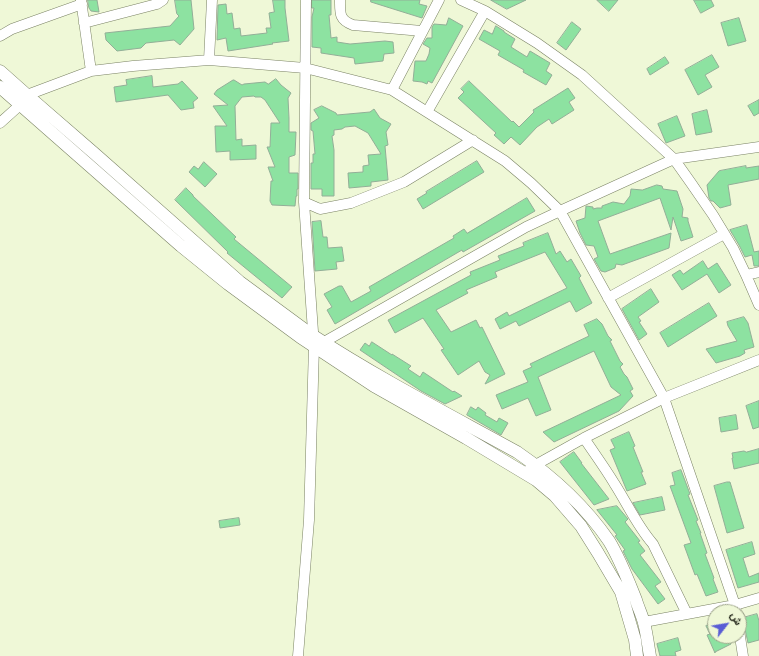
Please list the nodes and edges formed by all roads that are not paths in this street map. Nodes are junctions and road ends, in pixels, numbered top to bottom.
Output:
1 (163, 0) edge
2 (212, 0) edge
3 (306, 0) edge
4 (340, 0) edge
5 (439, 0) edge
6 (461, 0) edge
7 (81, 2) edge
8 (485, 11) junction
9 (84, 23) junction
10 (422, 31) junction
11 (0, 36) edge
12 (209, 60) junction
13 (305, 68) junction
14 (0, 71) edge
15 (91, 71) junction
16 (0, 87) edge
17 (392, 90) junction
18 (23, 100) junction
19 (427, 112) junction
20 (0, 123) edge
21 (473, 140) junction
22 (759, 147) edge
23 (674, 159) junction
24 (304, 202) junction
25 (560, 210) junction
26 (724, 234) junction
27 (759, 272) edge
28 (746, 275) junction
29 (608, 298) junction
30 (759, 305) edge
31 (317, 341) junction
32 (759, 360) edge
33 (664, 398) junction
34 (584, 438) junction
35 (535, 464) junction
36 (523, 472) junction
37 (759, 598) edge
38 (735, 604) edge
39 (745, 604) edge
40 (707, 611) edge
41 (686, 614) junction
42 (644, 622) junction
43 (741, 644) edge
44 (298, 656) edge
45 (637, 656) edge
46 (650, 656) edge
47 (743, 656) edge

1 - 9 street
2 - 12 street
3 - 13 street
4 - 10 street
5 - 10 street
6 - 8 street
7 - 9 street
7 - 11 street
8 - 19 street
8 - 23 street
9 - 15 street
10 - 17 street
12 - 13 street
12 - 15 street
13 - 17 street
13 - 24 street
14 - 18 street
15 - 18 street
16 - 18 street
17 - 19 street
18 - 20 street
18 - 31 street
19 - 21 street
21 - 24 street
21 - 25 street
22 - 23 street
23 - 25 street
23 - 26 street
24 - 31 street
25 - 29 street
25 - 31 street
26 - 28 street
26 - 29 street
27 - 28 street
28 - 30 street
29 - 33 street
31 - 35 street
31 - 36 street
31 - 44 street
32 - 33 street
33 - 34 street
33 - 38 street
34 - 35 street
34 - 41 street
35 - 36 street
35 - 42 street
36 - 45 street
37 - 39 street
40 - 41 street
41 - 42 street
42 - 46 street
43 - 47 street

